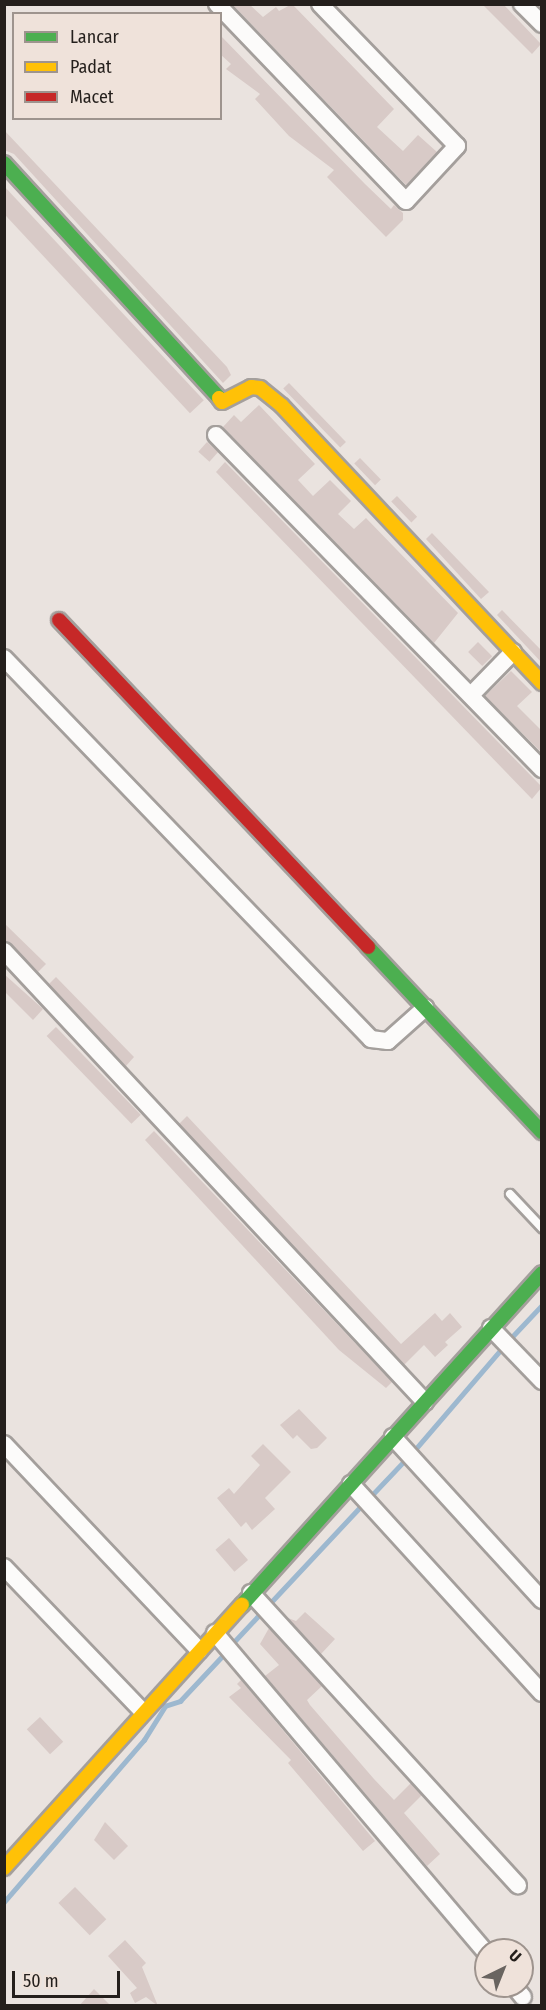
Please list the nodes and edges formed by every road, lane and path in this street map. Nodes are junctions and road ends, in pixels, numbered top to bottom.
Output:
1 (217, 4) edge
2 (320, 4) edge
3 (522, 4) edge
4 (542, 24) edge
5 (4, 163) edge
6 (216, 435) dead end
7 (59, 620) dead end
8 (513, 652) junction
9 (4, 658) edge
10 (542, 683) edge
11 (471, 695) junction
12 (542, 769) edge
13 (4, 951) edge
14 (425, 1008) junction
15 (542, 1132) edge
16 (510, 1194) dead end
17 (542, 1228) edge
18 (542, 1273) edge
19 (495, 1333) junction
20 (542, 1381) edge
21 (425, 1402) junction
22 (398, 1442) junction
23 (4, 1444) edge
24 (355, 1489) junction
25 (4, 1567) edge
26 (254, 1596) junction
27 (542, 1600) edge
28 (217, 1635) junction
29 (199, 1650) junction
30 (542, 1693) edge
31 (143, 1712) junction
32 (4, 1868) edge
33 (518, 1885) dead end
34 (474, 1939) edge

1 - 2 street
3 - 4 street
5 - 8 street
6 - 11 street
7 - 14 street
8 - 10 street
8 - 11 street
9 - 14 street
11 - 12 street
13 - 21 street
14 - 15 street
16 - 17 lane
18 - 19 street
19 - 20 street
19 - 21 street
21 - 22 street
22 - 24 street
22 - 27 street
23 - 29 street
24 - 26 street
24 - 30 street
25 - 31 street
26 - 28 street
26 - 33 street
28 - 29 street
28 - 34 street
29 - 31 street
31 - 32 street

